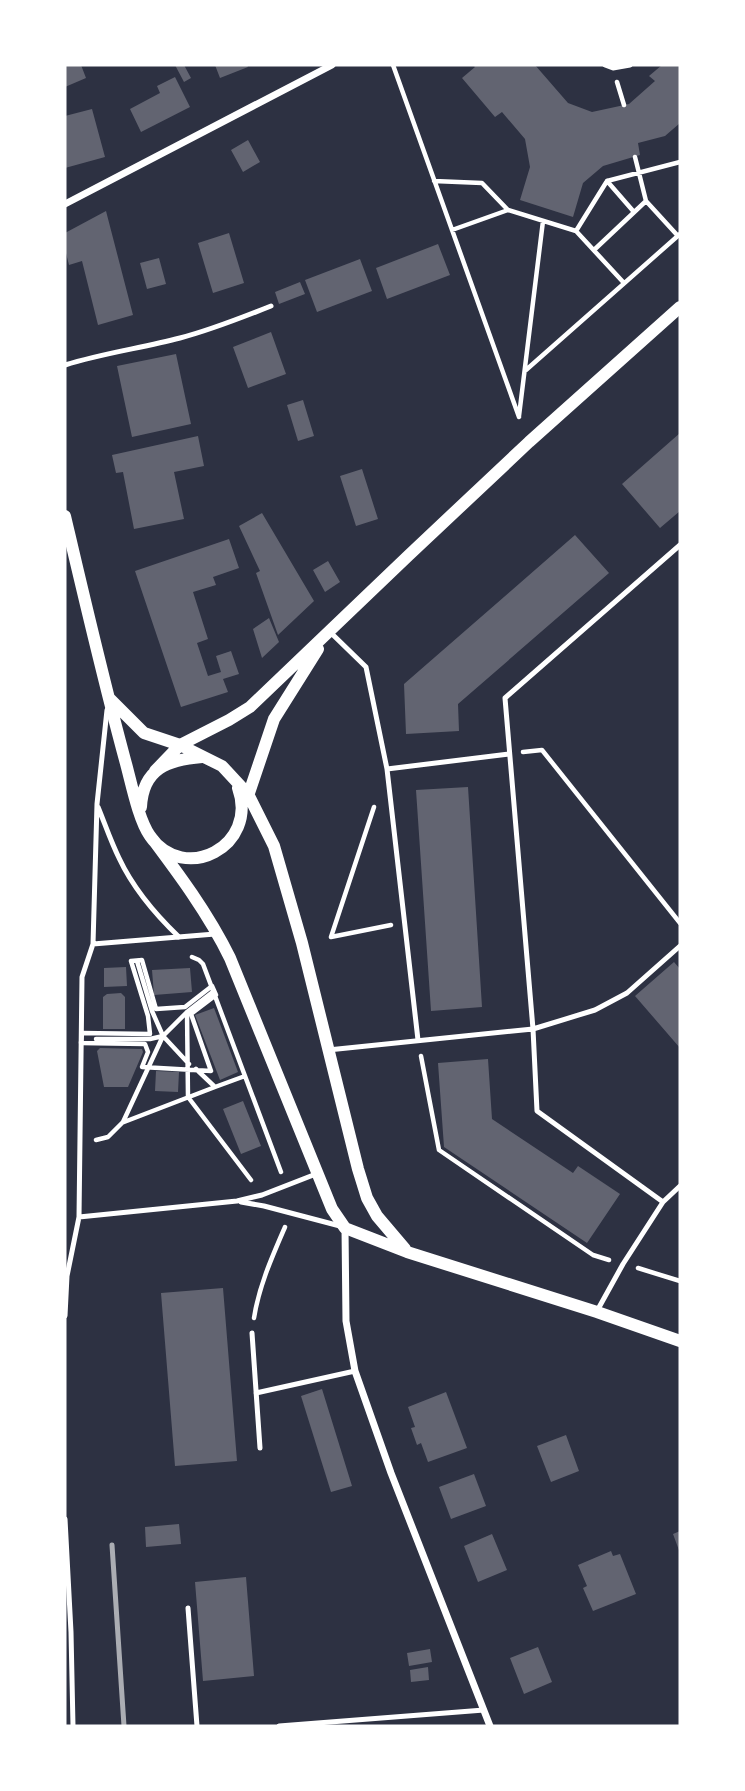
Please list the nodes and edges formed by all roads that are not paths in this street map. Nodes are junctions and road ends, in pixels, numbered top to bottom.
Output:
1 (332, 65) edge
2 (605, 65) edge
3 (629, 65) edge
4 (65, 204) edge
5 (271, 306) dead end
6 (680, 307) edge
7 (65, 365) edge
8 (65, 516) edge
9 (680, 545) edge
10 (330, 631) junction
11 (109, 698) junction
12 (180, 745) junction
13 (509, 754) junction
14 (204, 757) junction
15 (387, 769) junction
16 (155, 771) junction
17 (235, 781) junction
18 (248, 794) junction
19 (97, 804) junction
20 (141, 815) junction
21 (241, 820) junction
22 (148, 833) junction
23 (218, 933) junction
24 (180, 937) junction
25 (93, 944) junction
26 (680, 946) edge
27 (533, 1028) junction
28 (418, 1041) junction
29 (328, 1050) junction
30 (318, 1173) junction
31 (680, 1186) edge
32 (237, 1201) junction
33 (663, 1202) junction
34 (79, 1217) junction
35 (345, 1228) junction
36 (407, 1252) junction
37 (597, 1312) junction
38 (65, 1316) edge
39 (252, 1333) road end
40 (680, 1340) edge
41 (355, 1371) junction
42 (256, 1393) junction
43 (260, 1448) dead end
44 (65, 1519) edge
45 (188, 1608) dead end
46 (484, 1710) junction
47 (73, 1726) edge
48 (197, 1726) edge
49 (279, 1726) edge
50 (490, 1726) edge

1 - 4 street
2 - 3 lane
5 - 7 lane
6 - 10 street
8 - 11 street
9 - 13 lane
10 - 12 street
10 - 15 lane
10 - 18 street
11 - 12 street
11 - 19 lane
11 - 20 street
12 - 14 street
12 - 16 street
13 - 15 lane
13 - 27 lane
14 - 16 street
14 - 17 street
15 - 28 lane
16 - 20 street
17 - 18 street
17 - 21 street
18 - 21 street
18 - 29 street
19 - 24 lane
19 - 25 lane
20 - 22 street
21 - 22 street
22 - 23 street
23 - 24 lane
23 - 30 street
24 - 25 lane
25 - 34 lane
26 - 27 lane
27 - 28 lane
27 - 33 lane
28 - 29 lane
29 - 36 street
30 - 32 lane
30 - 35 street
31 - 33 lane
32 - 34 lane
32 - 35 lane
33 - 37 lane
34 - 38 lane
35 - 36 street
35 - 41 street
36 - 37 street
37 - 40 street
39 - 42 lane
41 - 42 lane
41 - 46 street
42 - 43 lane
44 - 47 lane
45 - 48 lane
46 - 49 lane
46 - 50 street

